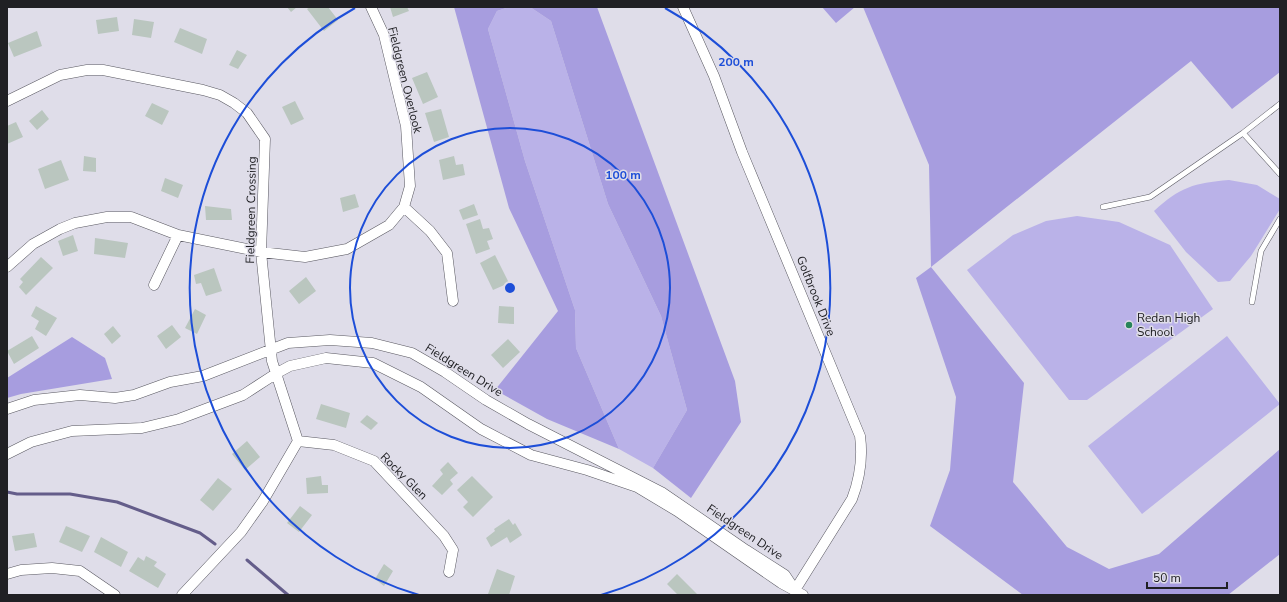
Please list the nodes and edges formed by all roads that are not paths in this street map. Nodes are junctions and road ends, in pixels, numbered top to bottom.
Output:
1 (371, 7) edge
2 (682, 7) edge
3 (7, 101) edge
4 (1280, 104) edge
5 (1243, 133) junction
6 (1280, 174) edge
7 (404, 207) junction
8 (1103, 207) dead end
9 (1280, 219) edge
10 (178, 235) junction
11 (261, 252) junction
12 (7, 267) edge
13 (154, 285) dead end
14 (453, 302) dead end
15 (1252, 302) dead end
16 (271, 349) junction
17 (277, 373) junction
18 (7, 409) edge
19 (298, 441) junction
20 (7, 454) edge
21 (449, 572) dead end
22 (7, 574) edge
23 (799, 592) edge
24 (115, 595) edge
25 (182, 595) edge

1 - 7 street, Fieldgreen Overlook
2 - 23 street, Golfbrook Drive
3 - 11 street, Fieldgreen Crossing
4 - 5 lane
5 - 6 lane
5 - 8 lane
7 - 11 street, Fieldgreen Overlook
7 - 14 street
9 - 15 lane
10 - 11 street, Fieldgreen Overlook
10 - 12 street, Fieldgreen Overlook
10 - 13 street
11 - 16 street, Fieldgreen Crossing
16 - 17 street, Fieldgreen Crossing
16 - 18 street, Fieldgreen Drive
16 - 23 street, Fieldgreen Drive
17 - 19 street, Fieldgreen Crossing
17 - 20 street, Fieldgreen Drive
17 - 23 street, Fieldgreen Drive
19 - 21 street, Rocky Glen
19 - 25 street
22 - 24 street

